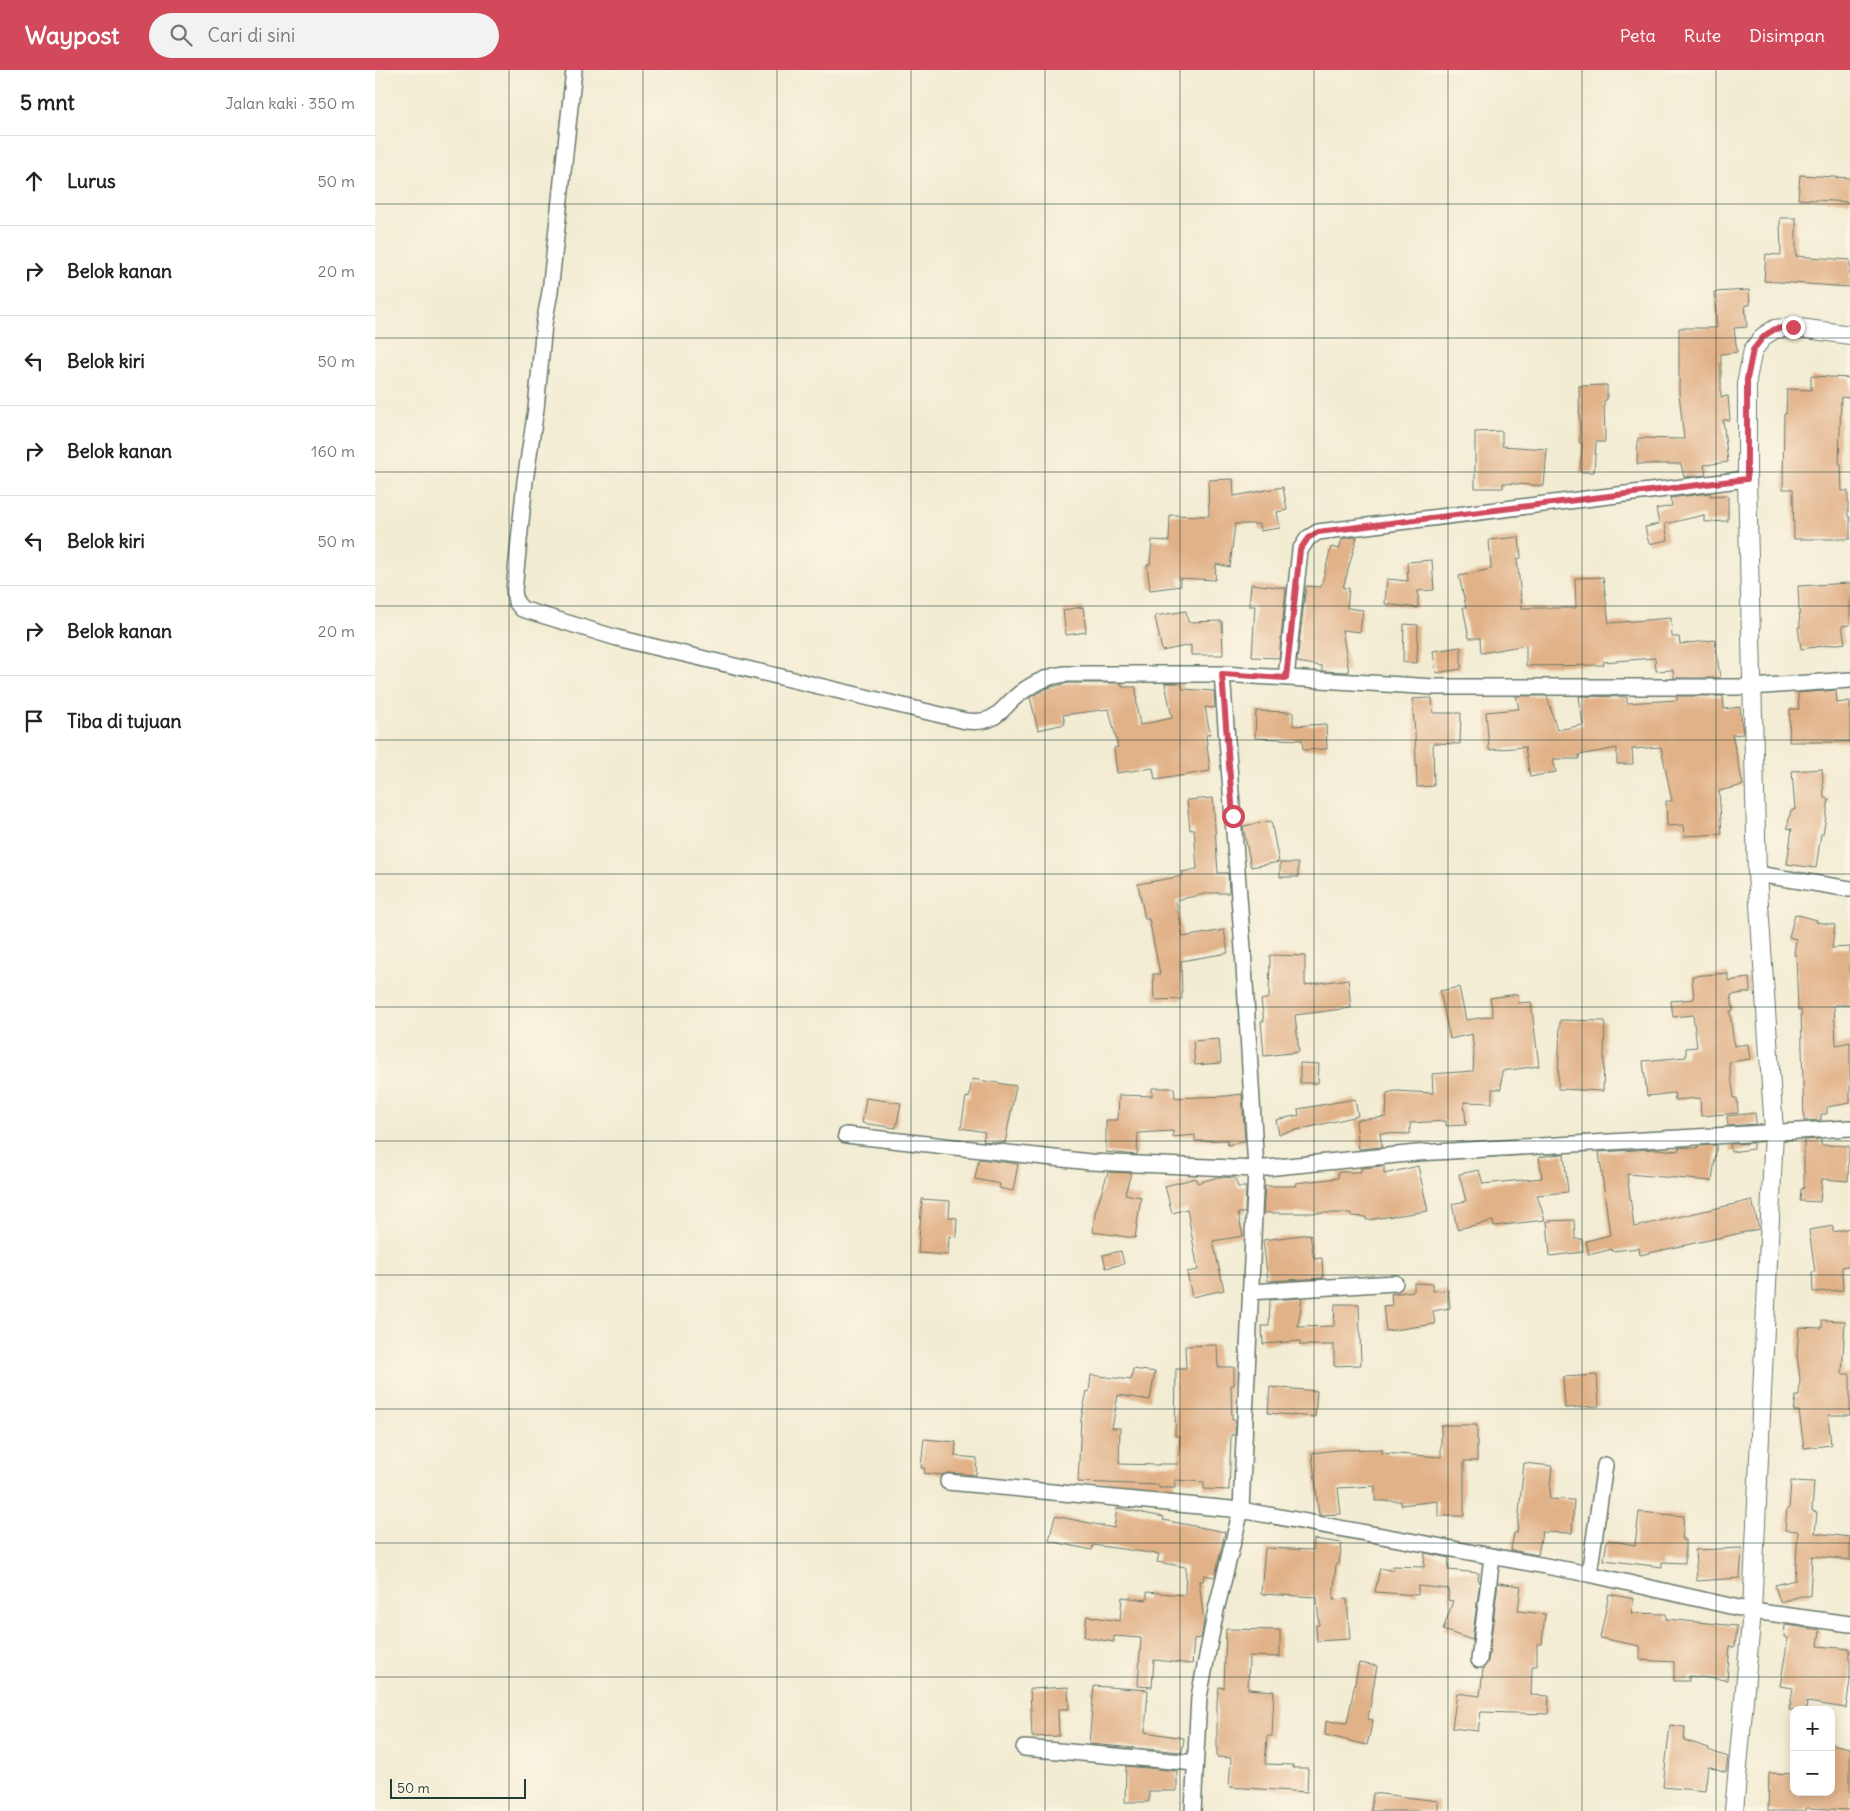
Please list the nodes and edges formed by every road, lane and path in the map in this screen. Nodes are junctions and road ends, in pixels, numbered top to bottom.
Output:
1 (574, 70) edge
2 (1850, 335) edge
3 (1747, 479) junction
4 (1222, 674) junction
5 (1286, 678) junction
6 (1850, 680) edge
7 (1751, 687) junction
8 (1757, 874) junction
9 (1850, 889) edge
10 (1850, 1128) edge
11 (1774, 1131) junction
12 (846, 1135) dead end
13 (1256, 1169) junction
14 (1395, 1283) dead end
15 (1250, 1292) junction
16 (1605, 1466) dead end
17 (948, 1482) dead end
18 (1241, 1510) junction
19 (1492, 1557) junction
20 (1589, 1574) junction
21 (1752, 1611) junction
22 (1850, 1624) edge
23 (1479, 1660) dead end
24 (1024, 1748) dead end
25 (1195, 1762) junction
26 (1193, 1811) edge
27 (1734, 1811) edge

1 - 4 street
2 - 3 street
3 - 5 street
3 - 7 street
4 - 5 street
4 - 13 street
5 - 7 street
6 - 7 street
7 - 8 street
8 - 9 street
8 - 11 street
10 - 11 street
11 - 13 street
11 - 21 street
12 - 13 street
13 - 15 street
14 - 15 street
15 - 18 street
16 - 20 street
17 - 18 street
18 - 19 street
18 - 25 street
19 - 20 street
19 - 23 street
20 - 21 street
21 - 22 street
21 - 27 street
24 - 25 street
25 - 26 street

